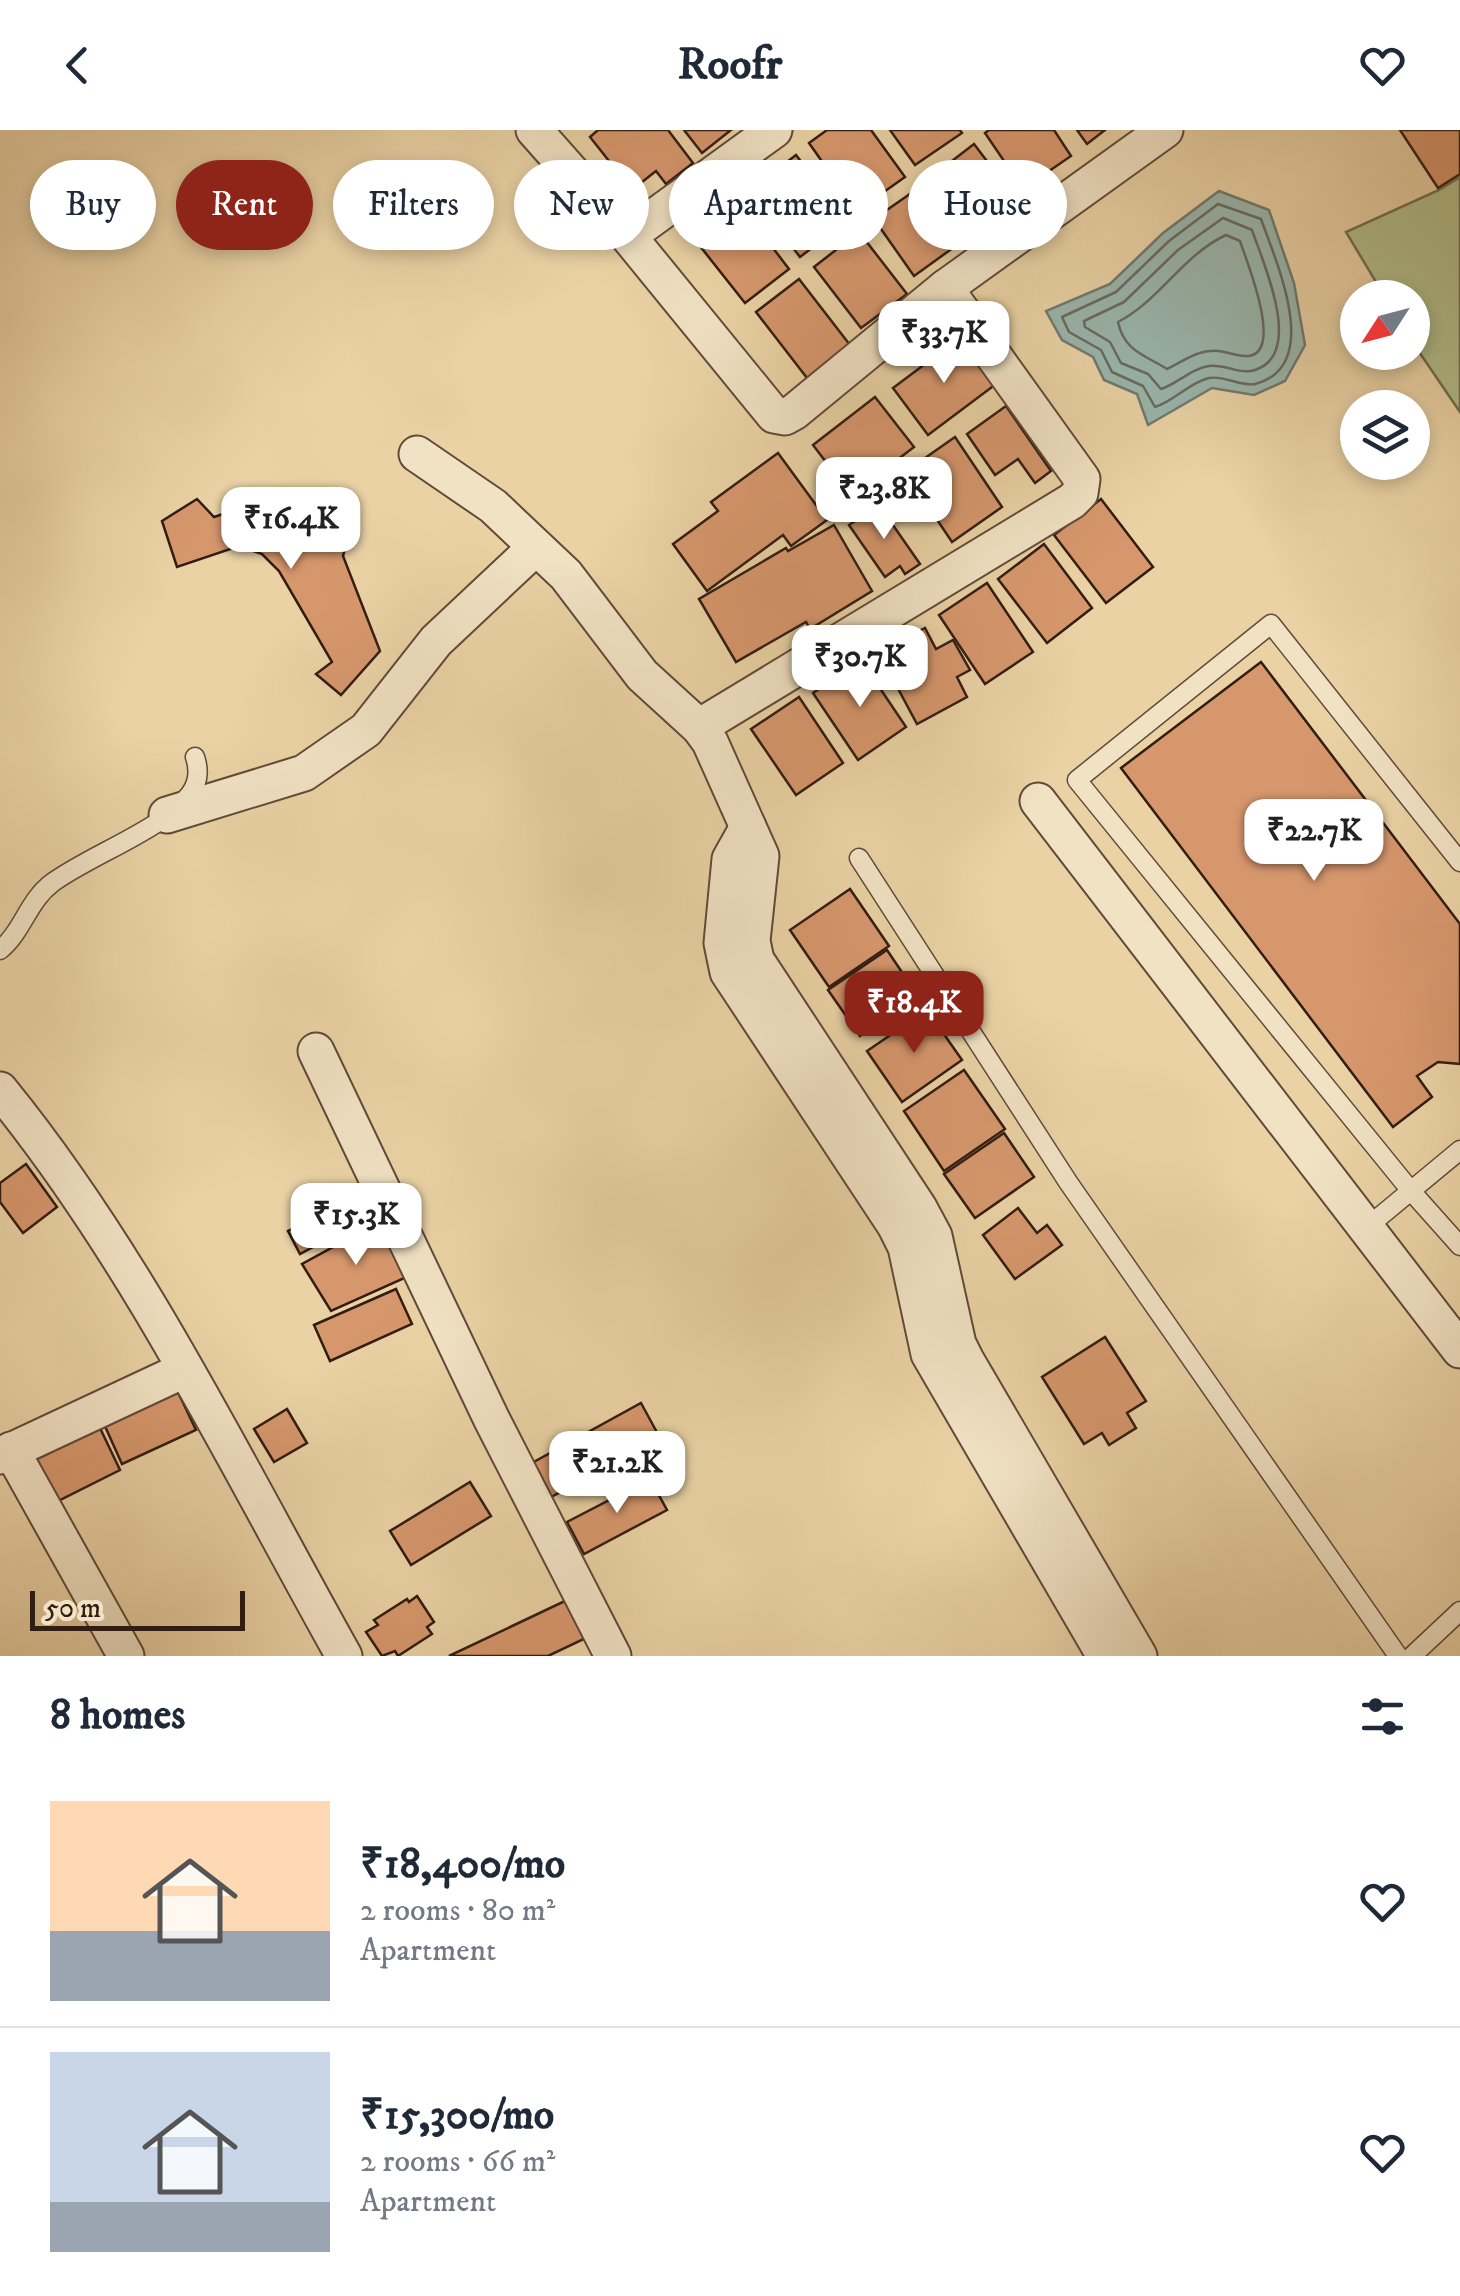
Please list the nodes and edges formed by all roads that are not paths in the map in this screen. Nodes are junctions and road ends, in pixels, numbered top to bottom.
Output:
1 (534, 130) edge
2 (774, 130) edge
3 (1166, 130) edge
4 (561, 160) edge
5 (649, 221) edge
6 (639, 250) edge
7 (945, 288) junction
8 (417, 454) dead end
9 (536, 547) junction
10 (699, 727) junction
11 (195, 756) dead end
12 (1038, 801) dead end
13 (167, 814) junction
14 (859, 858) dead end
15 (1460, 862) edge
16 (0, 950) edge
17 (316, 1051) dead end
18 (0, 1090) edge
19 (1460, 1150) edge
20 (1411, 1190) junction
21 (1366, 1228) junction
22 (1460, 1246) edge
23 (1460, 1350) edge
24 (184, 1370) junction
25 (6, 1453) edge
26 (1080, 1584) junction
27 (1460, 1611) edge
28 (126, 1656) edge
29 (344, 1656) edge
30 (613, 1656) edge
31 (1105, 1656) edge
32 (1140, 1656) edge
33 (1398, 1656) edge
34 (1412, 1656) edge

1 - 4 street
2 - 5 street
3 - 7 street
6 - 7 street
7 - 10 street
8 - 9 street
9 - 10 street
9 - 13 street
10 - 26 street
11 - 13 lane
12 - 21 street
13 - 16 lane
14 - 33 lane
15 - 20 lane
17 - 30 street
18 - 24 street
19 - 20 lane
20 - 21 lane
20 - 22 lane
21 - 23 street
24 - 25 street
24 - 29 street
25 - 28 street
26 - 31 street
26 - 32 street
27 - 34 lane

